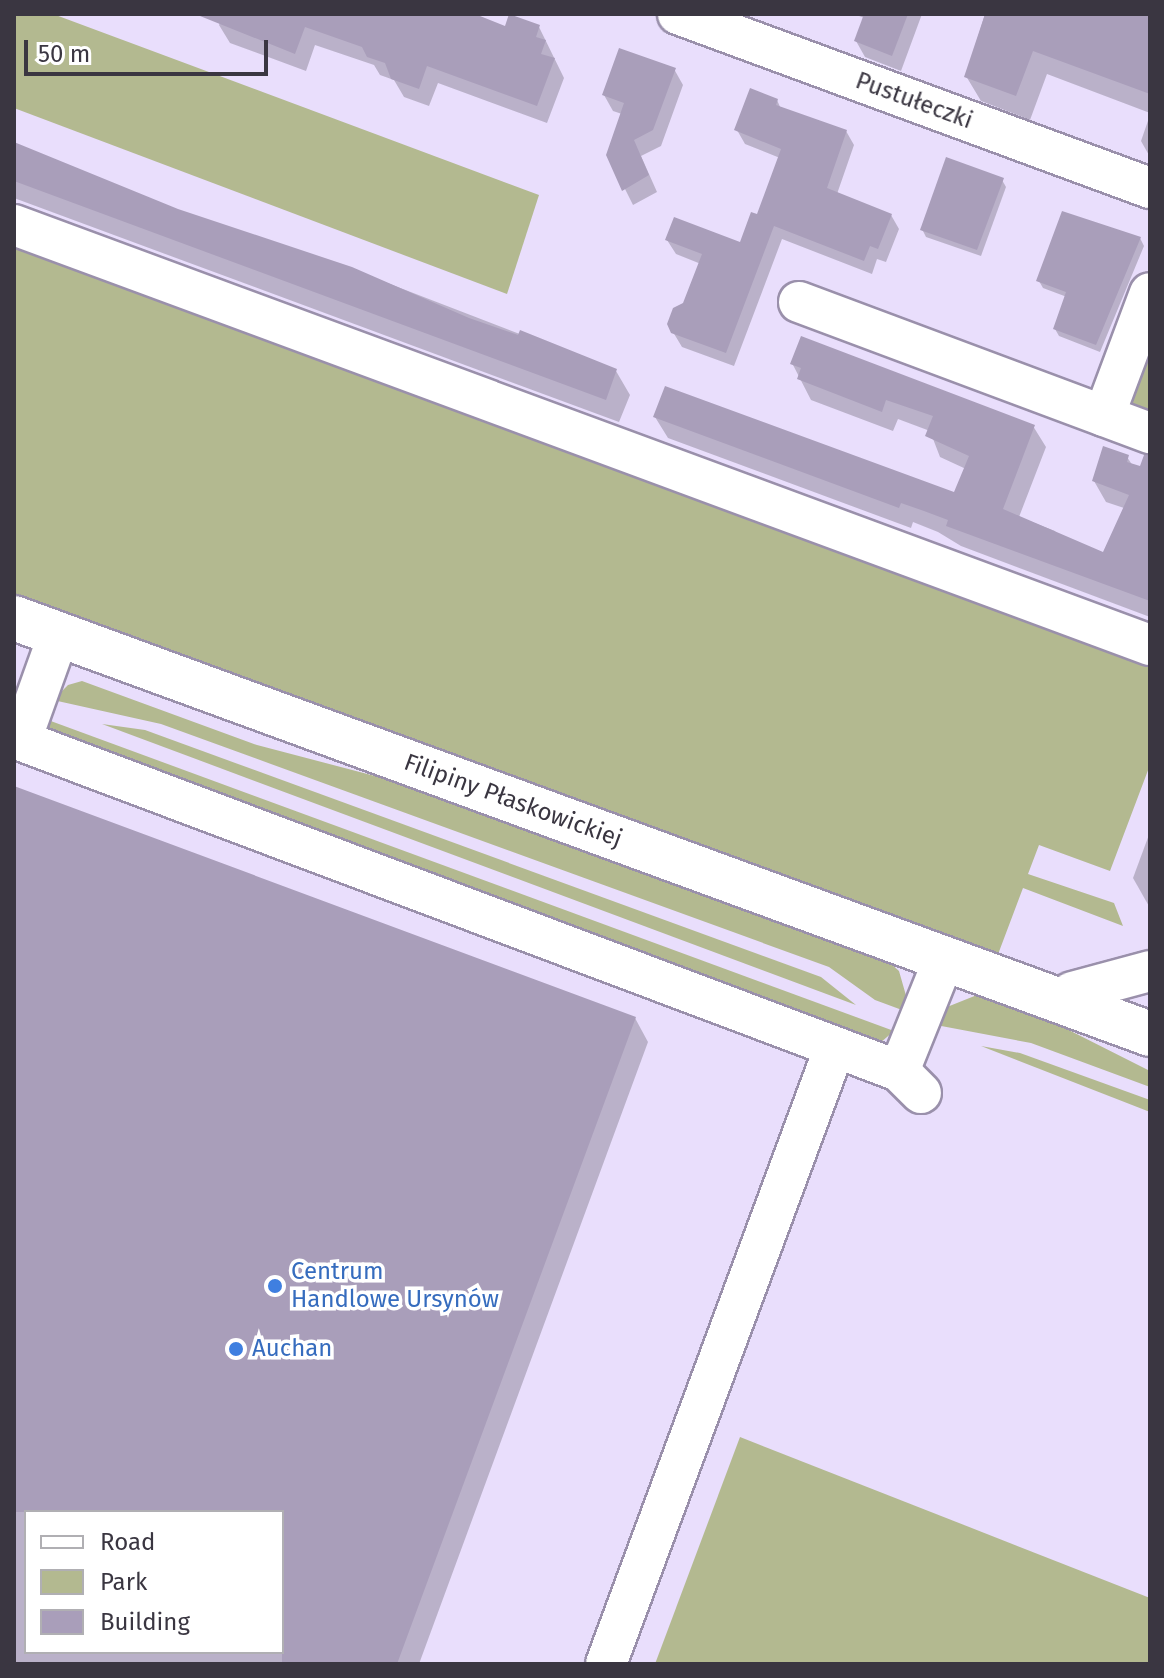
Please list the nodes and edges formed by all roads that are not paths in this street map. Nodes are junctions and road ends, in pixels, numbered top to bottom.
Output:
1 (678, 14) edge
2 (1150, 188) edge
3 (14, 225) edge
4 (1150, 293) edge
5 (799, 302) dead end
6 (1104, 416) junction
7 (1150, 433) edge
8 (14, 618) edge
9 (59, 634) junction
10 (1150, 645) edge
11 (17, 739) edge
12 (944, 959) junction
13 (1150, 971) edge
14 (1013, 984) junction
15 (1072, 992) junction
16 (1150, 1004) edge
17 (1150, 1034) edge
18 (835, 1047) junction
19 (606, 1664) edge

1 - 2 street, Pustułeczki
3 - 10 street
4 - 6 street
5 - 6 street
6 - 7 street
8 - 9 main road, Filipiny Płaskowickiej
9 - 11 street
9 - 12 main road, Filipiny Płaskowickiej
11 - 18 street
12 - 14 main road, Filipiny Płaskowickiej
12 - 18 street
13 - 15 street
14 - 15 main road, Filipiny Płaskowickiej
14 - 17 main road, Filipiny Płaskowickiej
15 - 16 main road, Filipiny Płaskowickiej
18 - 19 street

